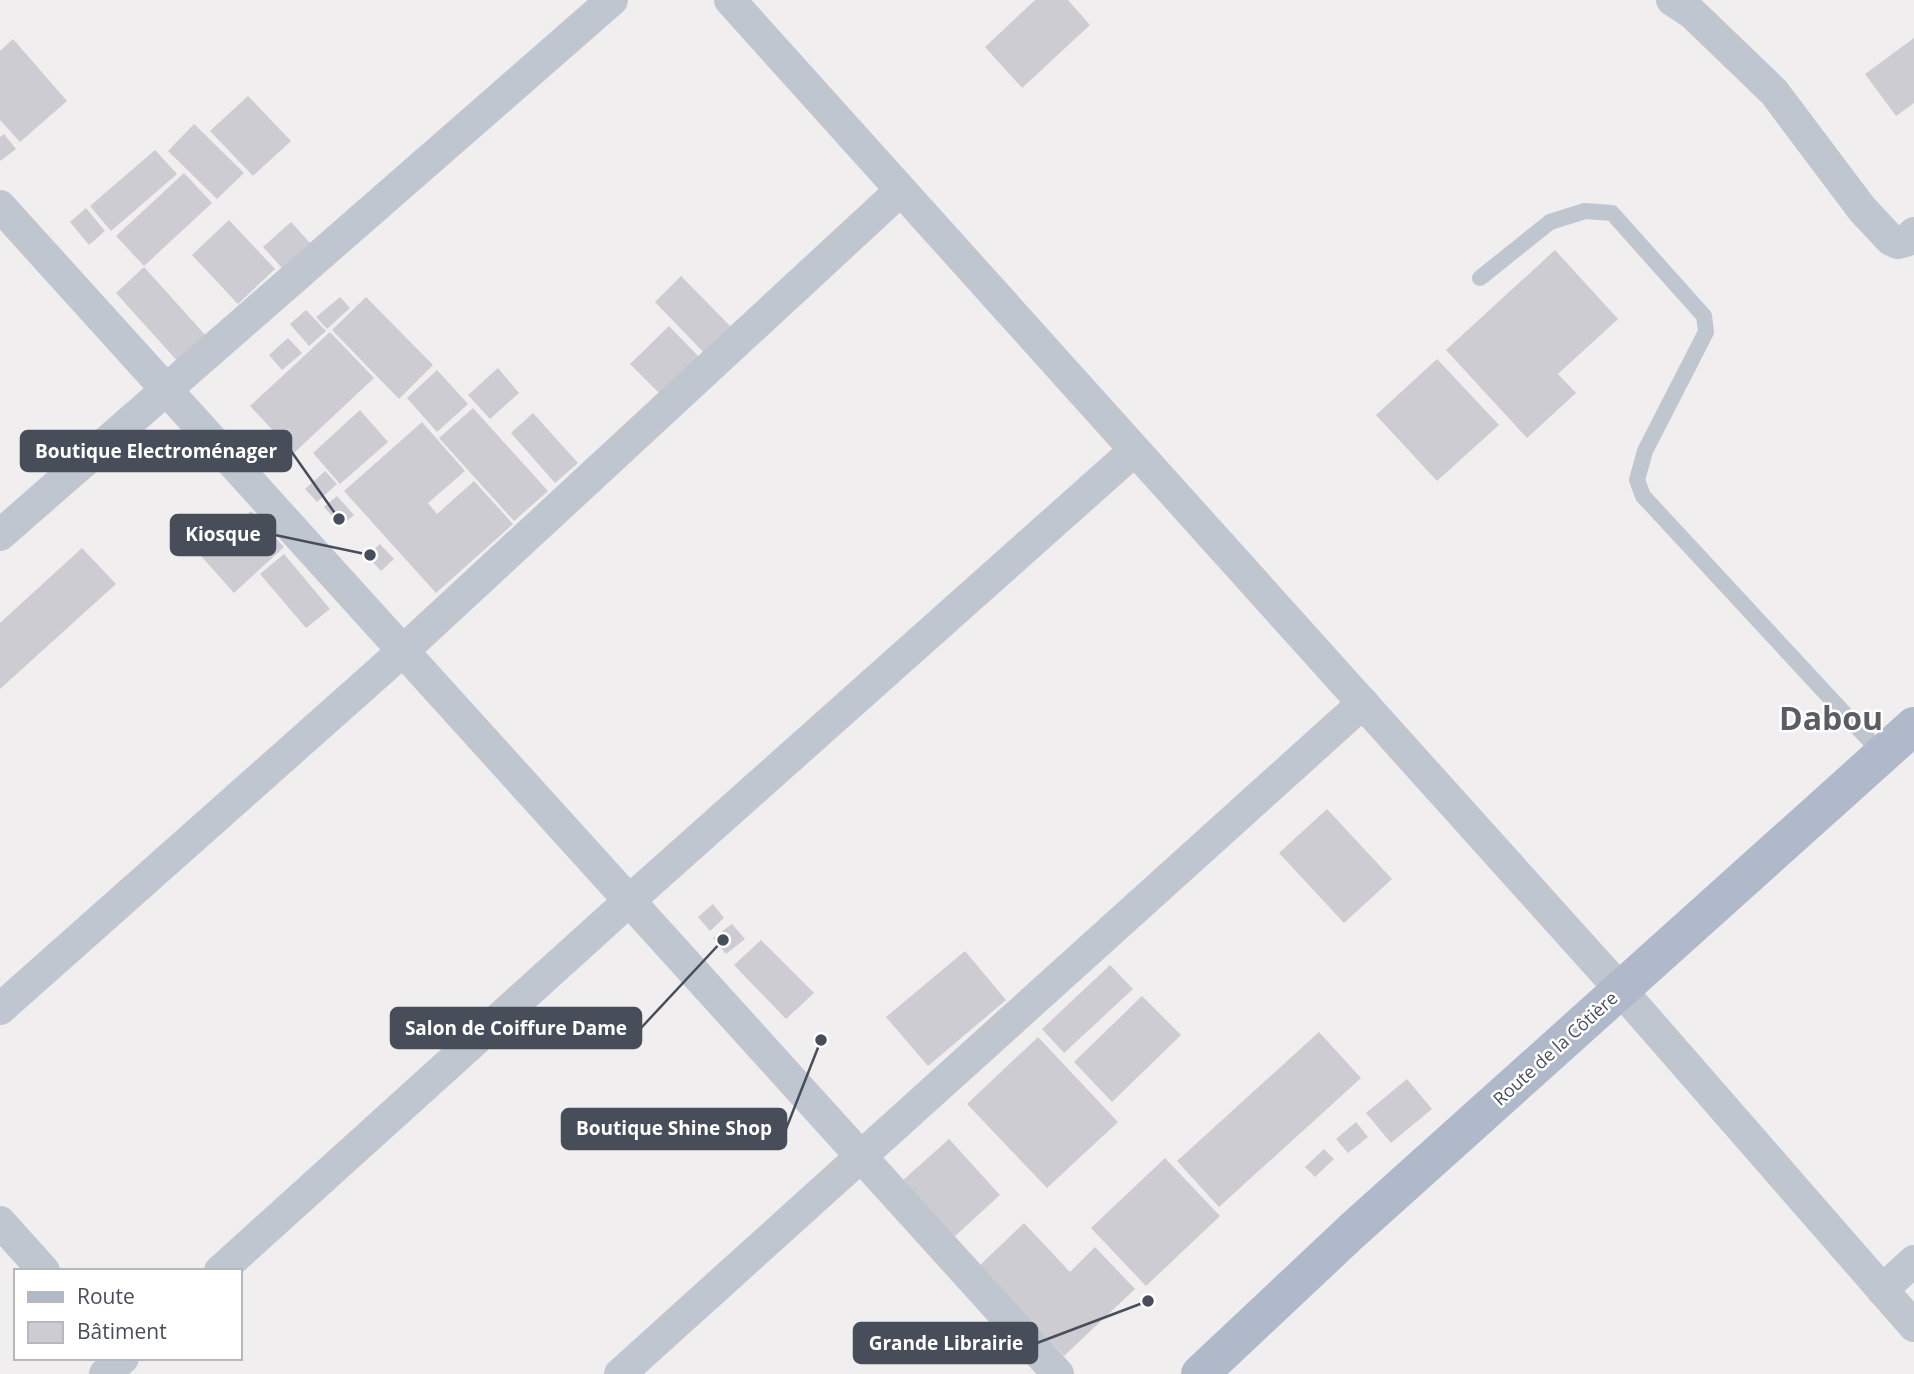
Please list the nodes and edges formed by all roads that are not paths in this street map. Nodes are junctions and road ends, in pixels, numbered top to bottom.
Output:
1 (612, 0) edge
2 (730, 0) edge
3 (1672, 0) edge
4 (901, 190) junction
5 (0, 206) edge
6 (1914, 233) edge
7 (1480, 278) dead end
8 (166, 389) junction
9 (1135, 450) junction
10 (0, 535) edge
11 (404, 650) junction
12 (1363, 703) junction
13 (1914, 726) edge
14 (1883, 755) junction
15 (630, 900) junction
16 (1620, 989) junction
17 (0, 1009) edge
18 (860, 1156) junction
19 (0, 1222) edge
20 (1914, 1261) edge
21 (42, 1269) edge
22 (221, 1269) edge
23 (1882, 1290) junction
24 (1914, 1326) edge
25 (120, 1360) edge
26 (124, 1360) edge
27 (105, 1374) edge
28 (136, 1374) edge
29 (620, 1374) edge
30 (1058, 1374) edge
31 (1200, 1374) edge

1 - 8 street
2 - 4 street
3 - 6 street
4 - 9 street
4 - 11 street
5 - 8 street
7 - 14 lane
8 - 10 street
8 - 11 street
9 - 12 street
9 - 15 street
11 - 15 street
11 - 17 street
12 - 16 street
12 - 18 street
13 - 14 main road, Route de la Côtière
14 - 16 main road, Route de la Côtière
15 - 18 street
15 - 22 street
16 - 23 street
16 - 31 main road, Route de la Côtière
18 - 29 street
18 - 30 street
19 - 21 street
20 - 23 street
23 - 24 street
25 - 27 street
26 - 28 street

